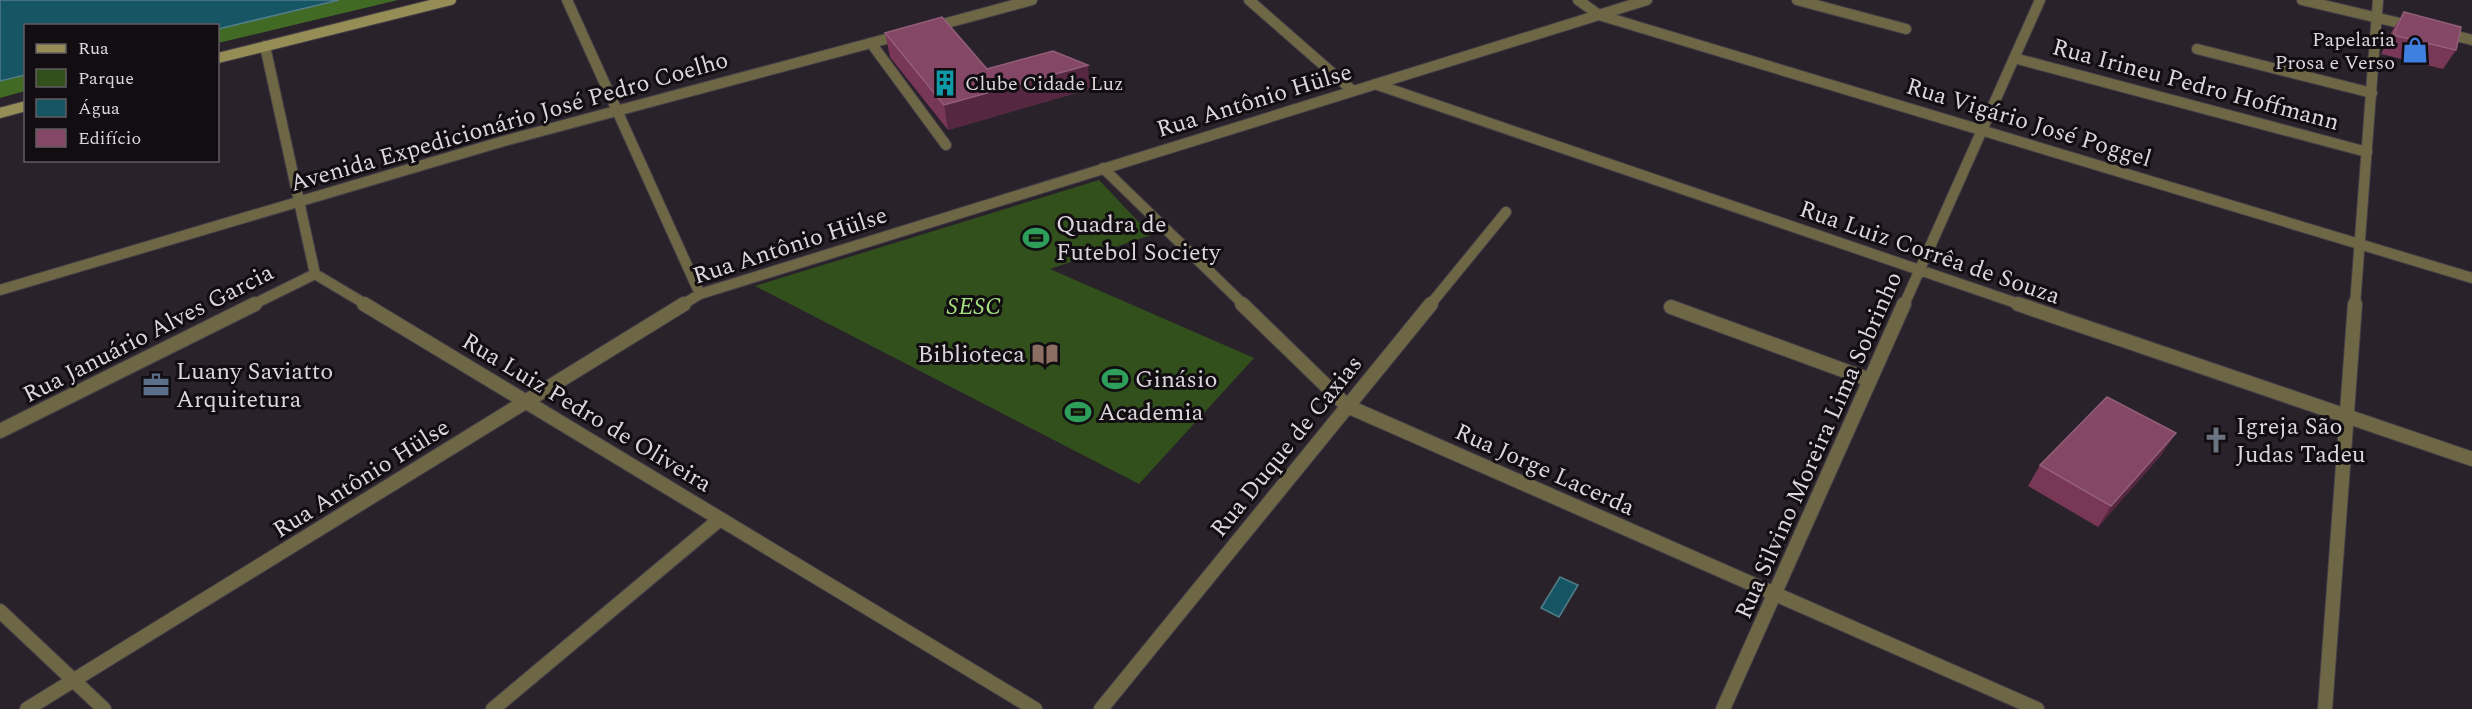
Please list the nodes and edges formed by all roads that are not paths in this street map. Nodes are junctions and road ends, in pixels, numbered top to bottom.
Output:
1 (451, 0) edge
2 (567, 0) edge
3 (1032, 0) edge
4 (1249, 0) edge
5 (1578, 0) edge
6 (1647, 0) edge
7 (1797, 0) edge
8 (2040, 0) edge
9 (2302, 0) edge
10 (2379, 0) edge
11 (1599, 15) junction
12 (2377, 18) junction
13 (2419, 27) edge
14 (1906, 29) dead end
15 (2430, 30) edge
16 (917, 31) edge
17 (906, 34) edge
18 (2472, 40) edge
19 (872, 43) junction
20 (265, 46) junction
21 (2197, 49) dead end
22 (219, 58) edge
23 (2014, 58) junction
24 (1375, 84) junction
25 (1353, 91) junction
26 (2372, 93) junction
27 (24, 107) edge
28 (617, 110) junction
29 (0, 113) edge
30 (1982, 130) junction
31 (946, 145) dead end
32 (2367, 152) junction
33 (1103, 168) junction
34 (299, 201) junction
35 (1506, 212) dead end
36 (2360, 244) junction
37 (1919, 270) junction
38 (315, 274) junction
39 (2472, 278) edge
40 (0, 290) edge
41 (700, 294) junction
42 (1671, 306) dead end
43 (1870, 380) junction
44 (526, 401) junction
45 (1347, 406) junction
46 (2347, 416) junction
47 (0, 431) edge
48 (2472, 459) edge
49 (720, 519) junction
50 (1774, 594) junction
51 (0, 611) edge
52 (74, 680) junction
53 (27, 709) edge
54 (104, 709) edge
55 (493, 709) edge
56 (1035, 709) edge
57 (1101, 709) edge
58 (1723, 709) edge
59 (2037, 709) edge
60 (2325, 709) edge

1 - 20 main road
2 - 28 street
3 - 16 street
4 - 25 street
5 - 11 street, Rua Vigário José Poggel
6 - 11 street, Rua Antônio Hülse
7 - 14 street
8 - 23 street, Rua Silvino Moreira Lima Sobrinho
9 - 12 street
10 - 12 street
11 - 24 street, Rua Antônio Hülse
11 - 30 street, Rua Vigário José Poggel
12 - 13 street
12 - 26 street
15 - 18 street
17 - 19 street, Avenida Expedicionário José Pedro Coelho
19 - 28 street, Avenida Expedicionário José Pedro Coelho
19 - 31 street
20 - 22 main road
20 - 34 street
21 - 26 street
23 - 30 street, Rua Silvino Moreira Lima Sobrinho
23 - 32 street, Rua Irineu Pedro Hoffmann
24 - 25 street, Rua Antônio Hülse
24 - 37 street, Rua Luiz Corrêa de Souza
25 - 33 street, Rua Antônio Hülse
26 - 32 street
27 - 29 main road
28 - 34 street, Avenida Expedicionário José Pedro Coelho
28 - 41 street
30 - 36 street, Rua Vigário José Poggel
30 - 37 street, Rua Silvino Moreira Lima Sobrinho
32 - 36 street
33 - 41 street, Rua Antônio Hülse
33 - 45 street, Rua Jorge Lacerda
34 - 38 street
34 - 40 street, Avenida Expedicionário José Pedro Coelho
35 - 45 street, Rua Duque de Caxias
36 - 39 street, Rua Vigário José Poggel
36 - 46 street
37 - 43 street, Rua Silvino Moreira Lima Sobrinho
37 - 46 street, Rua Luiz Corrêa de Souza
38 - 44 street, Rua Luiz Pedro de Oliveira
38 - 47 street, Rua Januário Alves Garcia
41 - 44 street, Rua Antônio Hülse
42 - 43 street
43 - 50 street, Rua Silvino Moreira Lima Sobrinho
44 - 49 street, Rua Luiz Pedro de Oliveira
44 - 52 street, Rua Antônio Hülse
45 - 50 street, Rua Jorge Lacerda
45 - 57 street, Rua Duque de Caxias
46 - 48 street, Rua Luiz Corrêa de Souza
46 - 60 street
49 - 55 street
49 - 56 street, Rua Luiz Pedro de Oliveira
50 - 58 street, Rua Silvino Moreira Lima Sobrinho
50 - 59 street, Rua Jorge Lacerda
51 - 52 street
52 - 53 street, Rua Antônio Hülse
52 - 54 street

